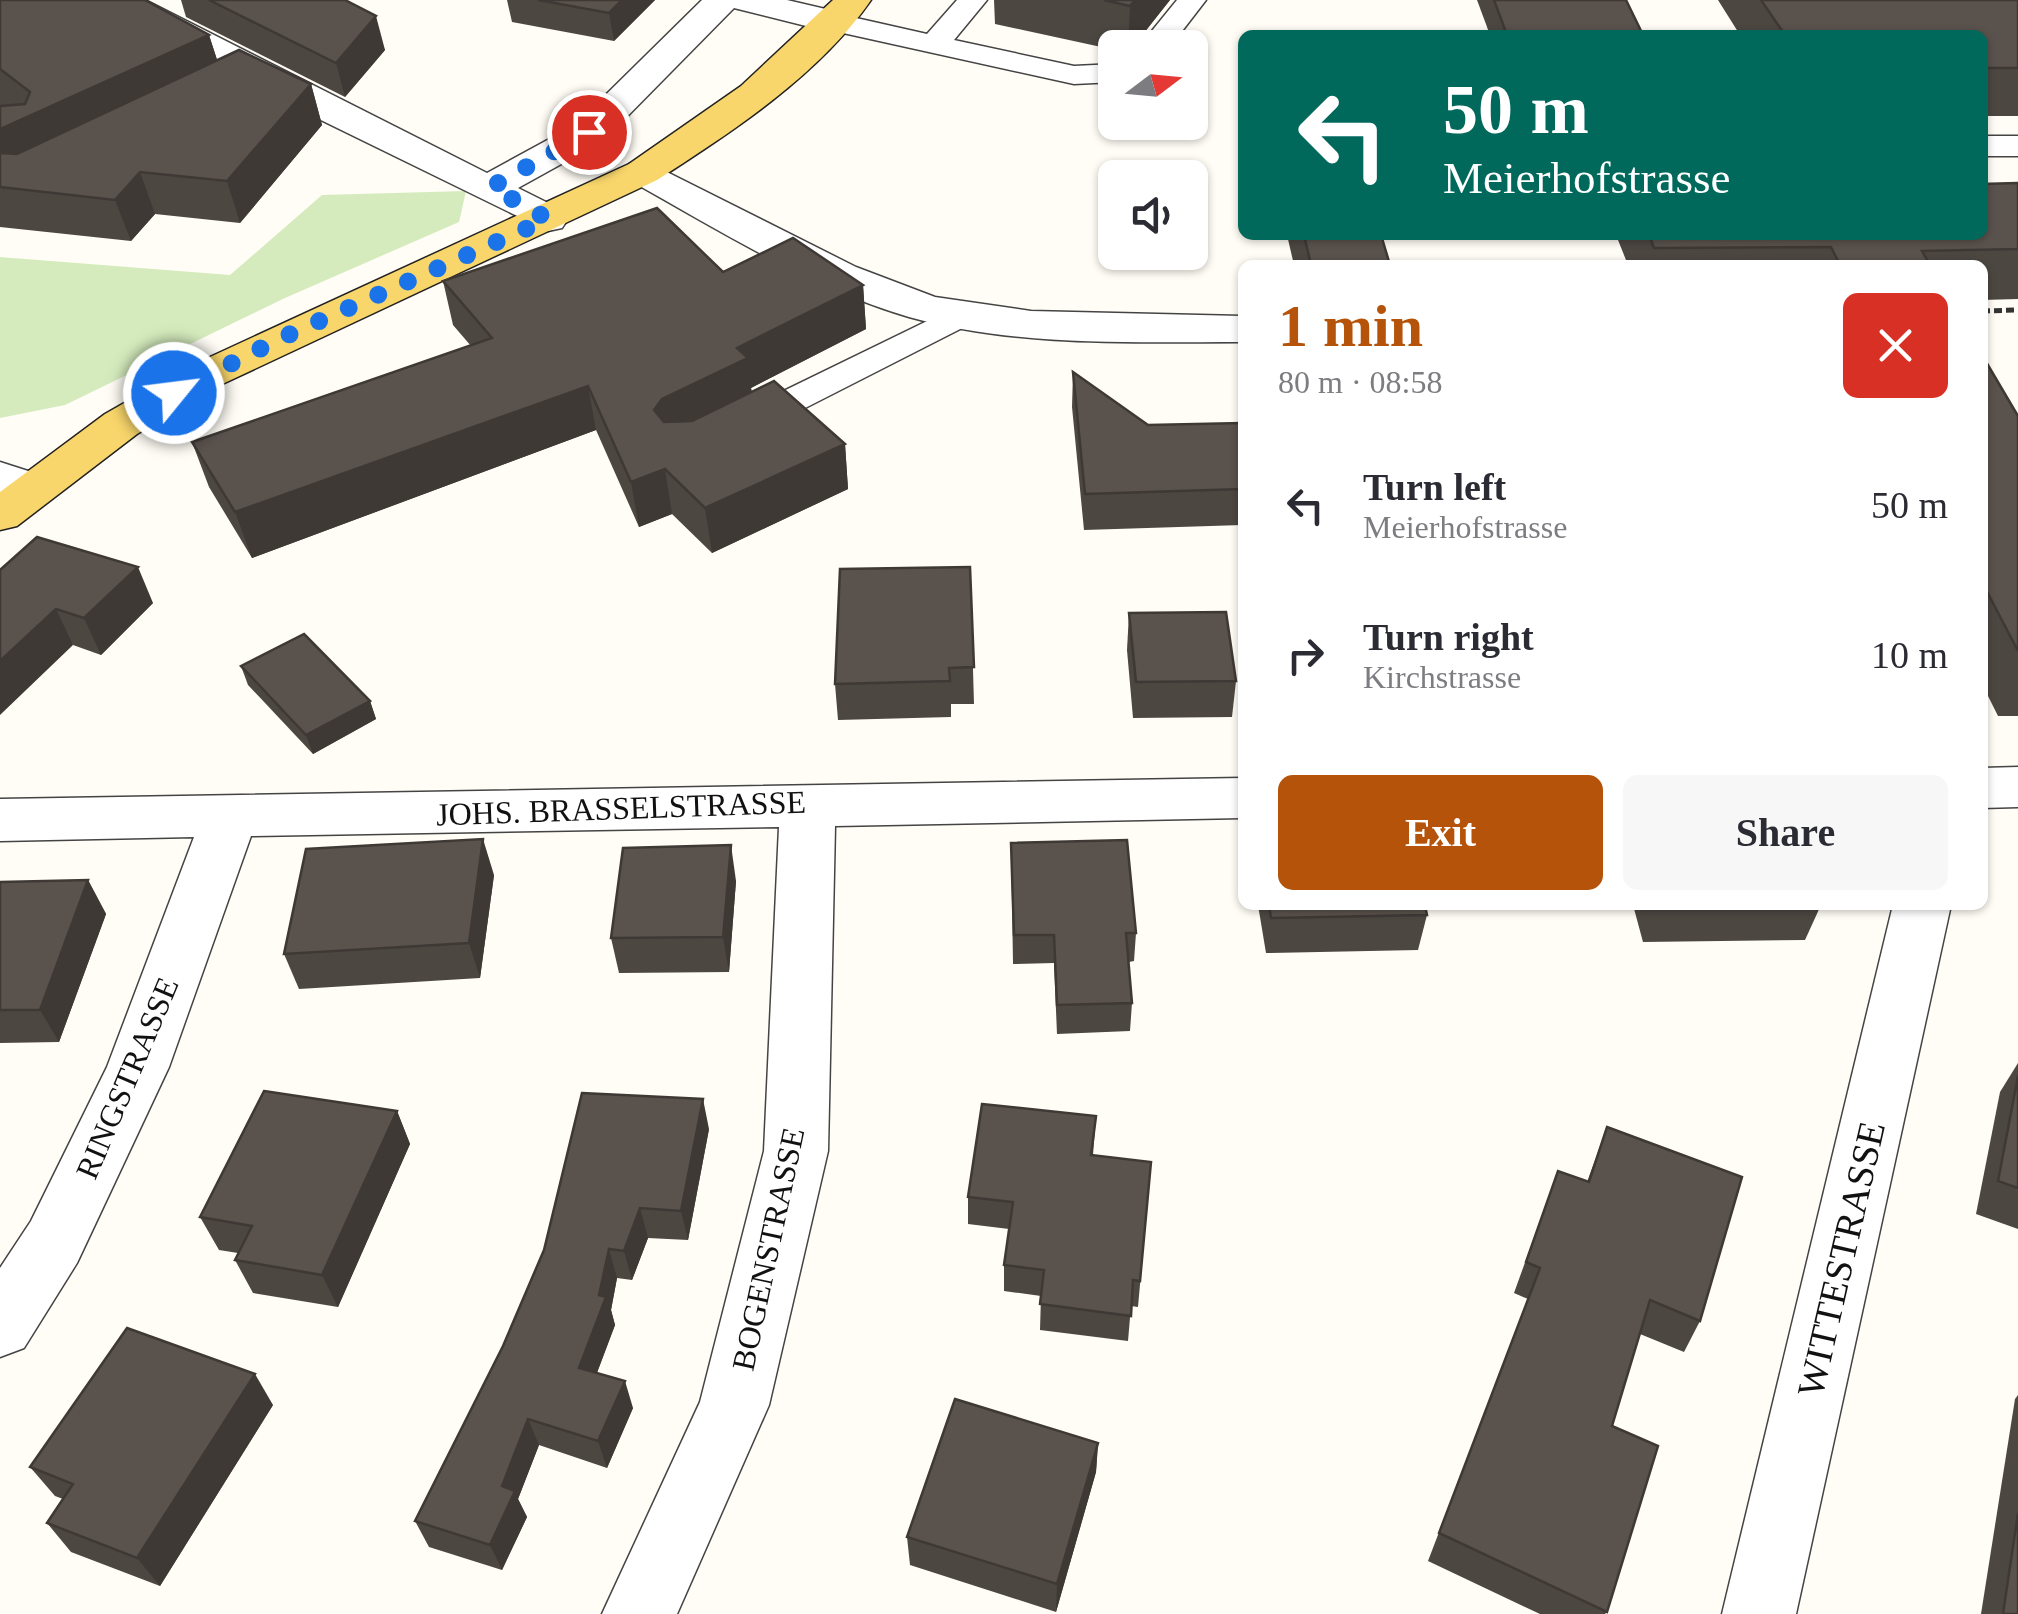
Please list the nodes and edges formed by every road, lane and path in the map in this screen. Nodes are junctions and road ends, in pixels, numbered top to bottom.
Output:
1 (722, 0) edge
2 (742, 0) edge
3 (973, 0) edge
4 (1192, 0) edge
5 (106, 2) edge
6 (844, 11) edge
7 (1168, 30) edge
8 (934, 44) junction
9 (254, 73) junction
10 (1098, 74) edge
11 (218, 90) edge
12 (1988, 146) edge
13 (2018, 146) edge
14 (643, 172) junction
15 (491, 187) junction
16 (548, 219) junction
17 (2018, 310) edge
18 (1988, 311) edge
19 (960, 316) junction
20 (1238, 329) edge
21 (701, 446) edge
22 (11, 494) edge
23 (2018, 787) edge
24 (1988, 788) edge
25 (1238, 798) edge
26 (808, 803) junction
27 (230, 819) junction
28 (0, 820) edge
29 (1921, 910) edge
30 (0, 1326) edge
31 (639, 1614) edge
32 (1759, 1614) edge

1 - 15 street
2 - 6 street
3 - 8 lane
4 - 7 lane
5 - 9 street
6 - 8 lane
6 - 14 main road
8 - 10 lane
9 - 11 lane
9 - 15 street
12 - 13 lane
14 - 16 main road
14 - 19 street
15 - 16 street
16 - 22 main road
17 - 18 path
19 - 20 street
19 - 21 lane
23 - 24 street
25 - 26 street, JOHS. BRASSELSTRASSE
26 - 27 street, JOHS. BRASSELSTRASSE
26 - 31 street, BOGENSTRASSE
27 - 28 street, JOHS. BRASSELSTRASSE
27 - 30 street, RINGSTRASSE
29 - 32 street, WITTESTRASSE

